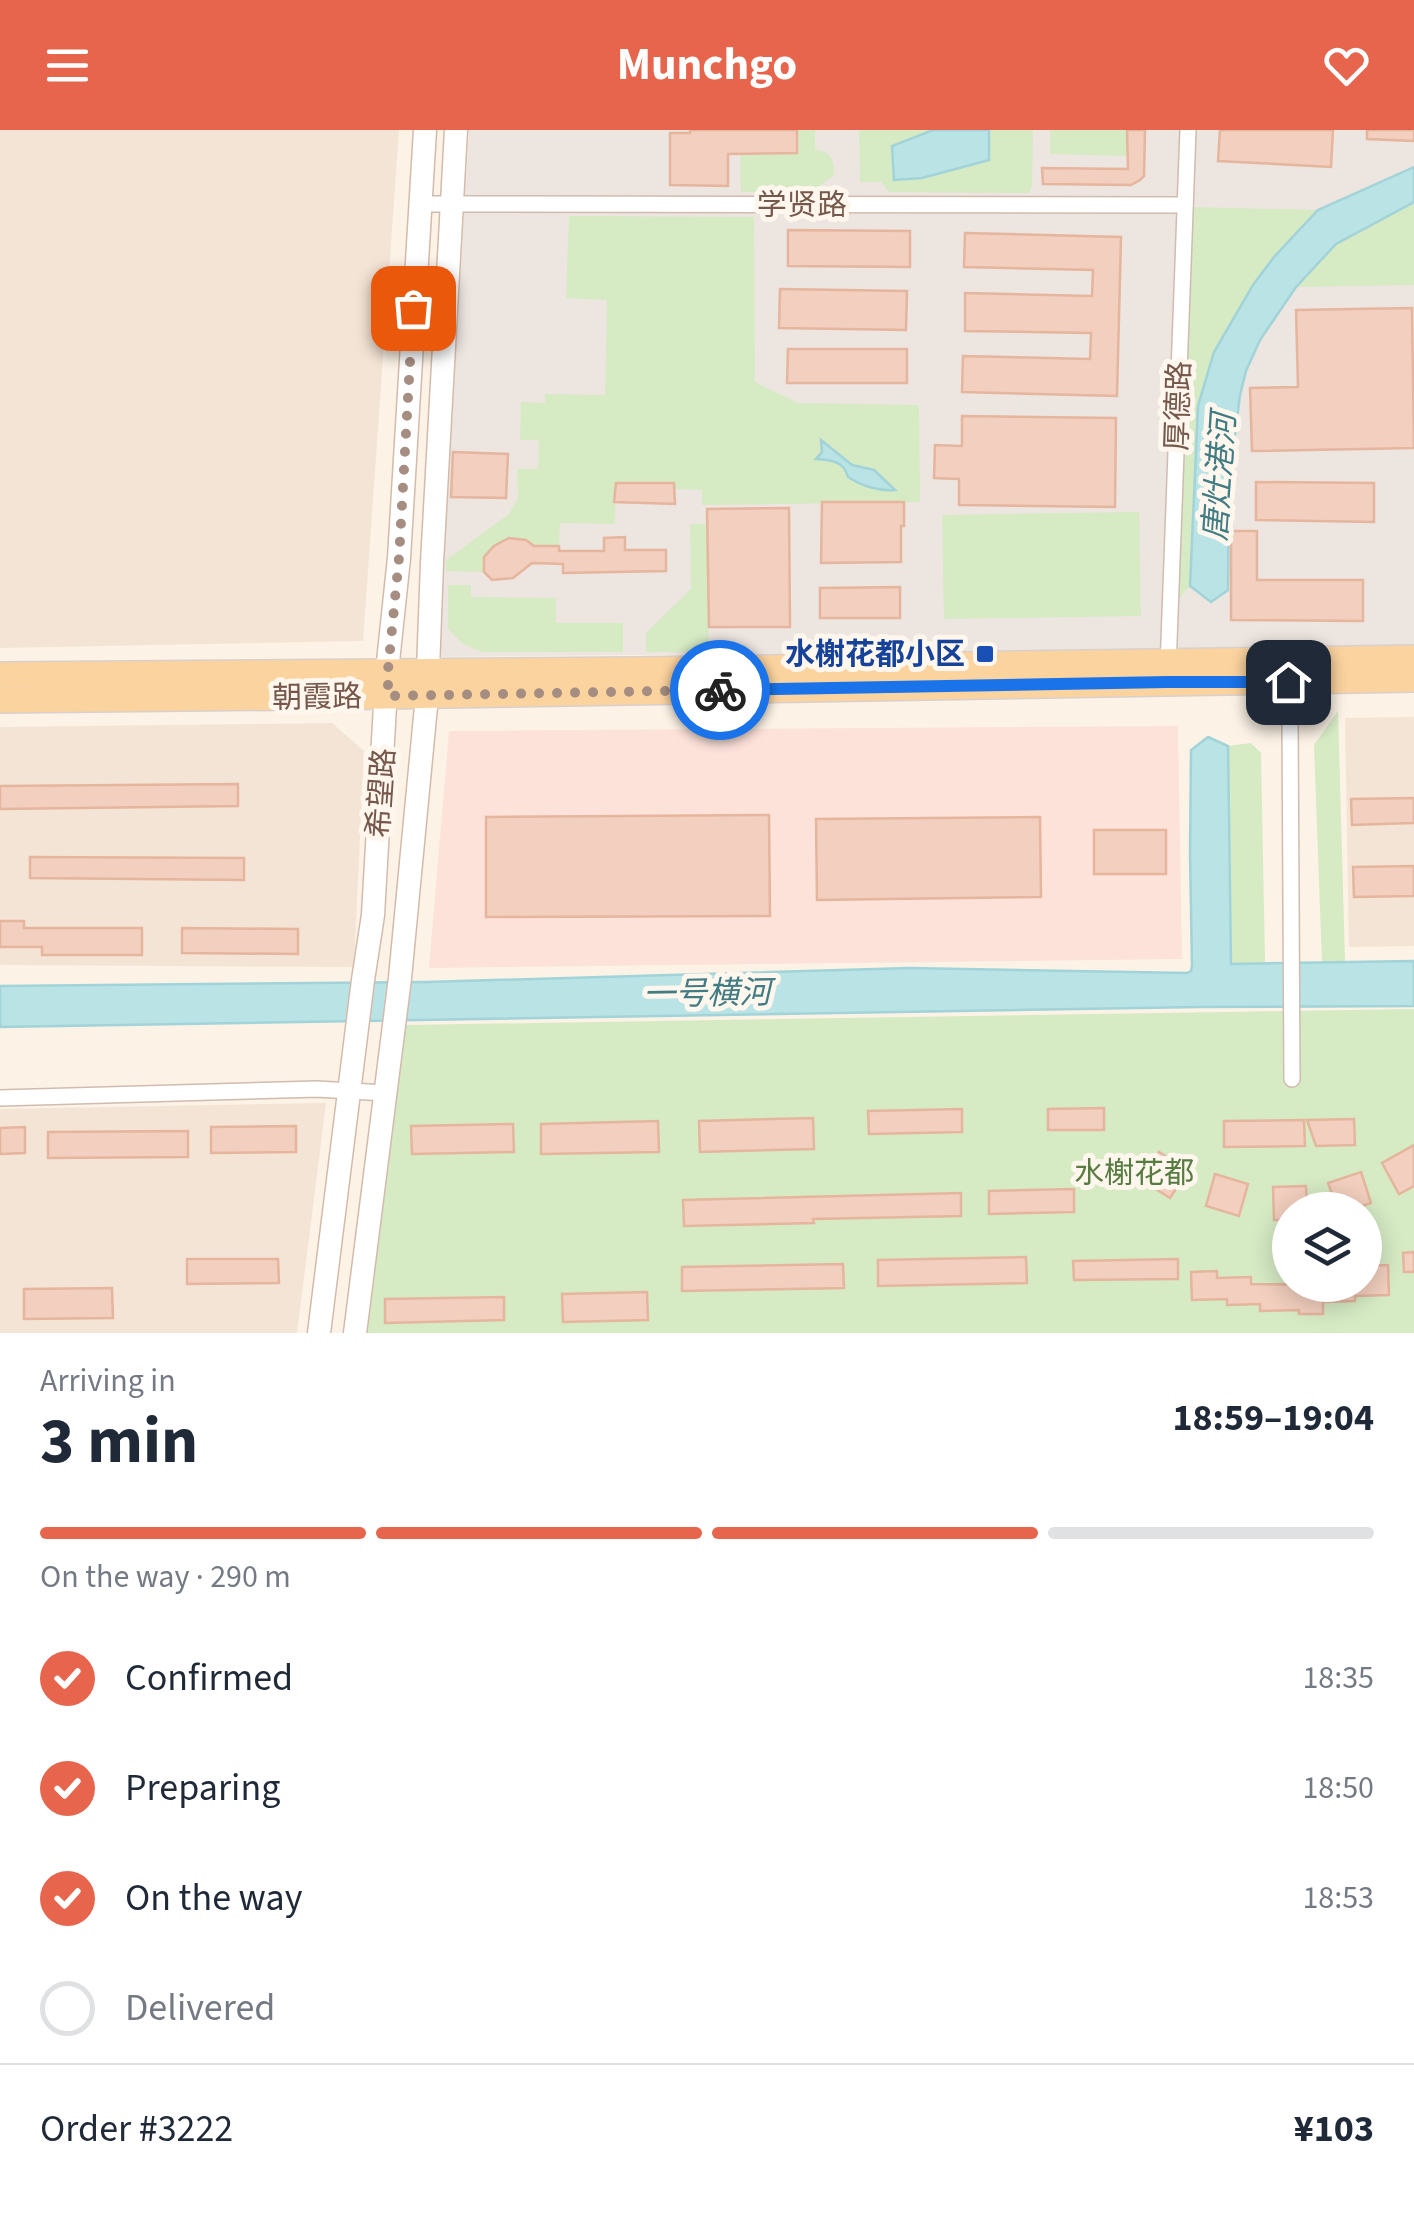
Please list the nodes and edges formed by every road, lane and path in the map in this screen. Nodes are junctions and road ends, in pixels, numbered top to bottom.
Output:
1 (425, 130) edge
2 (456, 130) edge
3 (1188, 130) edge
4 (419, 204) junction
5 (450, 204) junction
6 (1186, 205) junction
7 (1414, 658) edge
8 (1168, 671) junction
9 (1287, 671) junction
10 (0, 674) edge
11 (1414, 679) edge
12 (388, 683) junction
13 (427, 684) junction
14 (0, 700) edge
15 (1292, 1079) dead end
16 (349, 1090) junction
17 (386, 1093) junction
18 (0, 1098) edge
19 (319, 1333) edge
20 (354, 1333) edge

1 - 4 main road, 希望路
2 - 5 main road, 希望路
3 - 6 street, 厚德路
4 - 5 street, 学贤路
4 - 12 main road, 希望路
5 - 6 street, 学贤路
5 - 13 main road, 希望路
6 - 8 street, 厚德路
7 - 9 main road, 朝霞路
8 - 9 main road, 朝霞路
8 - 13 main road, 朝霞路
9 - 11 main road, 朝霞路
9 - 15 street
10 - 12 main road, 朝霞路
12 - 13 main road, 朝霞路
12 - 14 main road, 朝霞路
12 - 16 main road, 希望路
13 - 17 main road, 希望路
16 - 17 street
16 - 18 street
16 - 19 main road, 希望路
17 - 20 main road, 希望路

